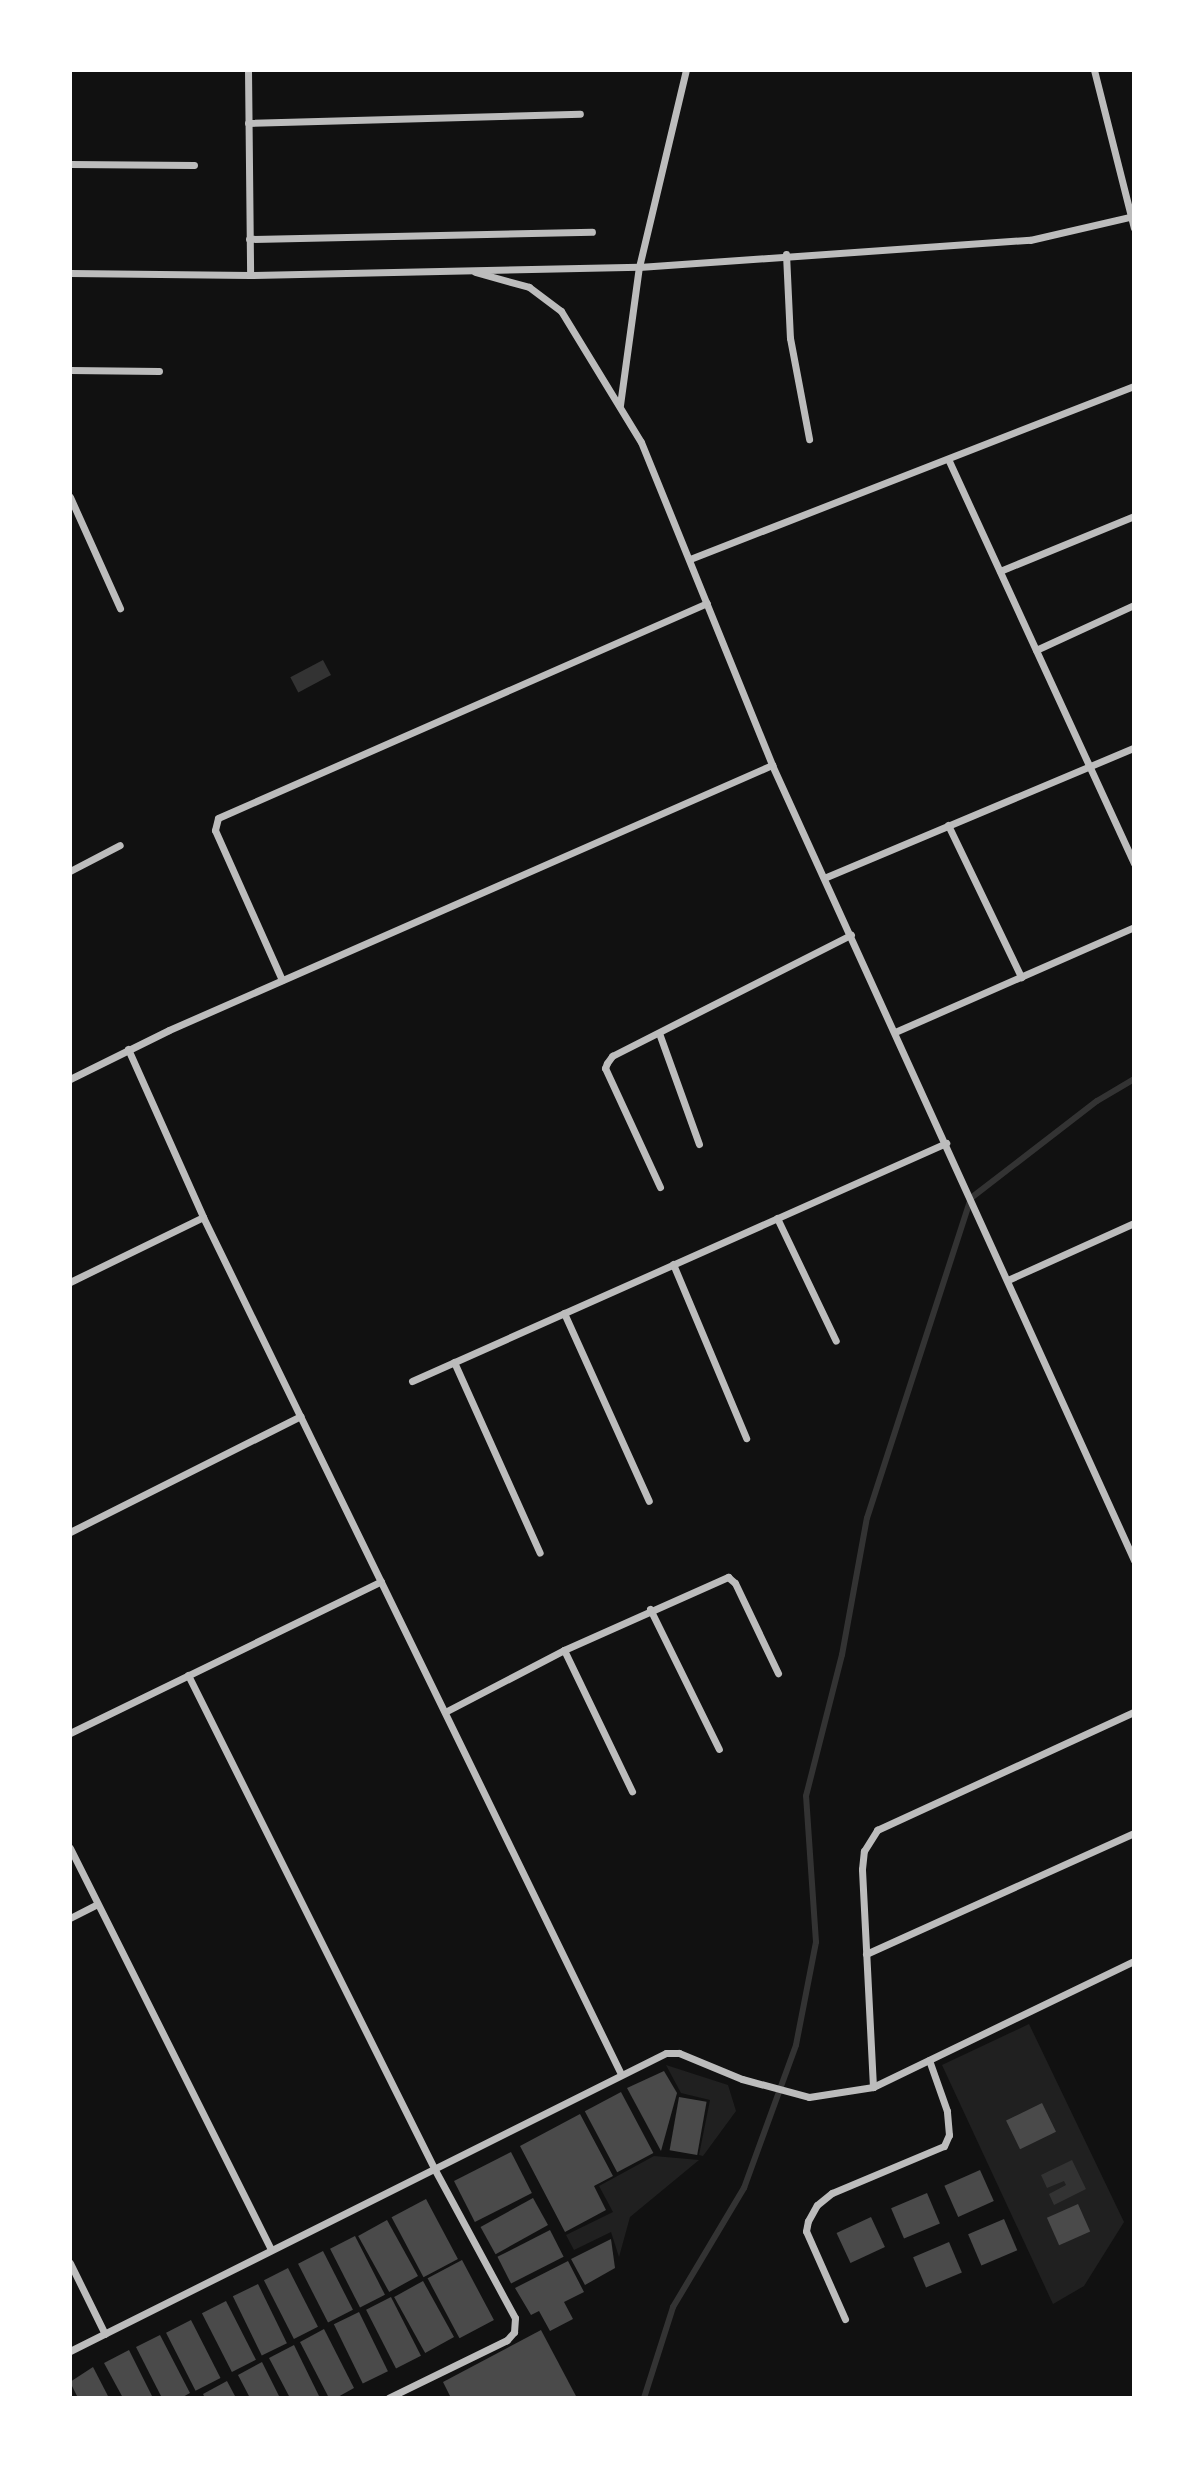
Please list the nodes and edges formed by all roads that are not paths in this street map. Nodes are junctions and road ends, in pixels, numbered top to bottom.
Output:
1 (248, 70) edge
2 (686, 70) edge
3 (1094, 70) edge
4 (580, 114) dead end
5 (248, 123) junction
6 (70, 164) edge
7 (194, 165) dead end
8 (1131, 217) edge
9 (1134, 228) edge
10 (592, 232) dead end
11 (249, 239) junction
12 (786, 254) junction
13 (639, 267) junction
14 (475, 272) junction
15 (70, 273) edge
16 (250, 275) junction
17 (70, 370) edge
18 (159, 371) dead end
19 (1134, 386) edge
20 (620, 405) junction
21 (808, 439) dead end
22 (949, 461) junction
23 (70, 497) edge
24 (1134, 516) edge
25 (690, 559) junction
26 (1000, 571) junction
27 (707, 603) junction
28 (1134, 605) edge
29 (120, 608) dead end
30 (1036, 650) junction
31 (1134, 748) edge
32 (772, 765) junction
33 (1090, 766) junction
34 (948, 825) junction
35 (120, 845) dead end
36 (1134, 863) edge
37 (70, 871) edge
38 (824, 878) junction
39 (1134, 927) edge
40 (851, 935) junction
41 (1021, 977) junction
42 (282, 980) junction
43 (895, 1032) junction
44 (659, 1033) junction
45 (128, 1049) junction
46 (70, 1079) edge
47 (946, 1143) junction
48 (699, 1144) dead end
49 (660, 1187) dead end
50 (203, 1217) junction
51 (776, 1218) junction
52 (1134, 1223) edge
53 (673, 1264) junction
54 (1010, 1279) junction
55 (70, 1282) edge
56 (564, 1313) junction
57 (836, 1341) dead end
58 (454, 1362) junction
59 (412, 1381) dead end
60 (301, 1416) junction
61 (746, 1438) dead end
62 (649, 1501) dead end
63 (70, 1532) edge
64 (540, 1553) dead end
65 (1134, 1560) edge
66 (381, 1581) junction
67 (650, 1609) junction
68 (564, 1650) junction
69 (778, 1673) dead end
70 (188, 1675) junction
71 (445, 1712) junction
72 (1134, 1712) edge
73 (70, 1733) edge
74 (719, 1749) dead end
75 (632, 1791) dead end
76 (1134, 1833) edge
77 (70, 1848) edge
78 (97, 1904) junction
79 (70, 1918) edge
80 (866, 1954) junction
81 (1134, 1961) edge
82 (929, 2060) junction
83 (620, 2073) junction
84 (873, 2087) junction
85 (435, 2170) junction
86 (271, 2250) junction
87 (70, 2263) edge
88 (845, 2319) dead end
89 (105, 2334) junction
90 (70, 2351) edge
91 (388, 2398) edge

1 - 5 street
2 - 13 street
3 - 8 street
4 - 5 street
5 - 11 street
6 - 7 street
8 - 9 street
8 - 12 street
10 - 11 street
11 - 16 street
12 - 13 street
12 - 21 street
13 - 14 street
13 - 20 street
14 - 16 street
14 - 20 street
15 - 16 street
17 - 18 street
19 - 22 street
20 - 25 street
22 - 25 street
22 - 26 street
23 - 29 street
24 - 26 street
25 - 27 street
26 - 30 street
27 - 32 street
27 - 42 street
28 - 30 street
30 - 33 street
31 - 33 street
32 - 38 street
32 - 42 street
33 - 34 street
33 - 36 street
34 - 38 street
34 - 41 street
35 - 37 street
38 - 40 street
39 - 41 street
40 - 43 street
40 - 44 street
41 - 43 street
42 - 45 street
43 - 47 street
44 - 48 street
44 - 49 street
45 - 46 street
45 - 50 street
47 - 51 street
47 - 54 street
50 - 55 street
50 - 60 street
51 - 53 street
51 - 57 street
52 - 54 street
53 - 56 street
53 - 61 street
54 - 65 street
56 - 58 street
56 - 62 street
58 - 59 street
58 - 64 street
60 - 63 street
60 - 66 street
66 - 70 street
66 - 71 street
67 - 68 street
67 - 69 street
67 - 74 street
68 - 71 street
68 - 75 street
70 - 73 street
70 - 85 street
71 - 83 street
72 - 80 street
76 - 80 street
77 - 78 street
78 - 79 street
78 - 86 street
80 - 84 street
81 - 82 street
82 - 84 street
82 - 88 street
83 - 84 street
83 - 85 street
85 - 86 street
85 - 91 street
86 - 89 street
87 - 89 street
89 - 90 street

